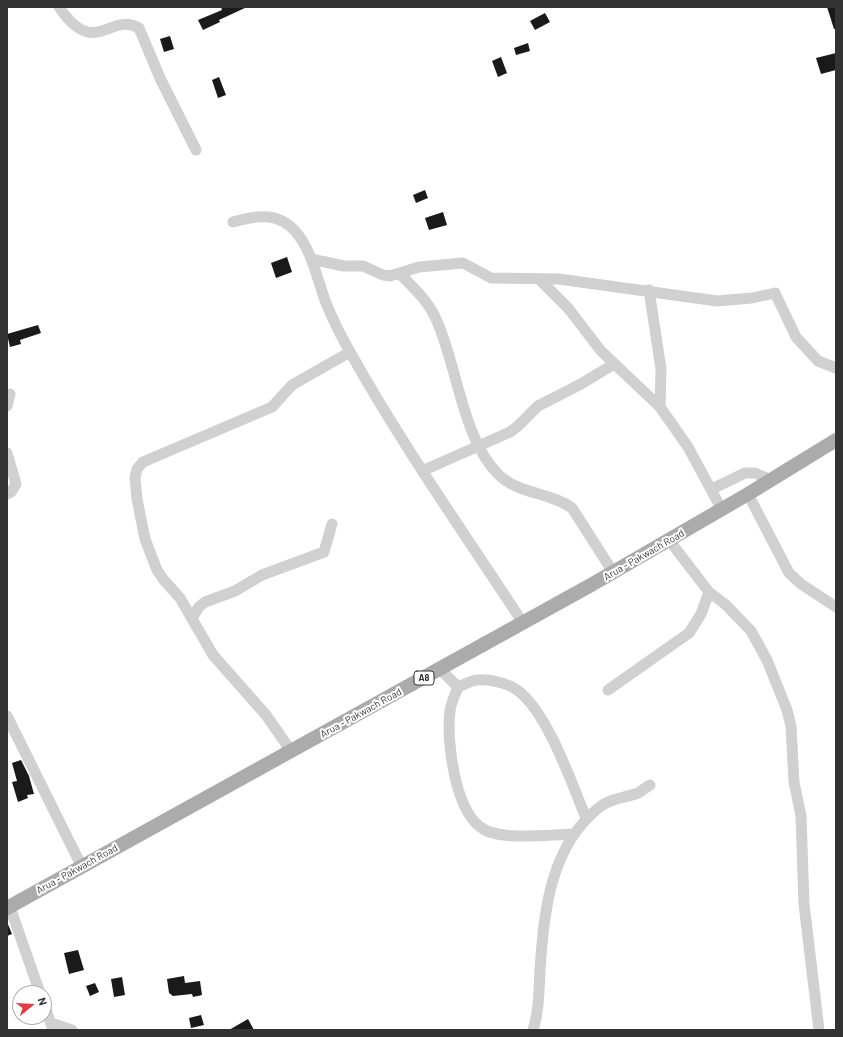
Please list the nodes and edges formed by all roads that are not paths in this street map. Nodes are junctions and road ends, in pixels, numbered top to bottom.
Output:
1 (60, 7) edge
2 (196, 150) dead end
3 (233, 222) dead end
4 (310, 259) junction
5 (400, 274) junction
6 (538, 279) junction
7 (649, 290) junction
8 (350, 352) junction
9 (614, 364) junction
10 (836, 368) edge
11 (10, 394) dead end
12 (7, 406) edge
13 (660, 408) junction
14 (836, 440) edge
15 (479, 445) junction
16 (7, 453) edge
17 (422, 471) junction
18 (771, 480) junction
19 (712, 489) junction
20 (7, 494) edge
21 (748, 494) junction
22 (722, 510) junction
23 (332, 524) dead end
24 (669, 540) junction
25 (614, 572) junction
26 (709, 592) junction
27 (836, 607) edge
28 (192, 618) junction
29 (523, 623) junction
30 (440, 669) junction
31 (458, 688) junction
32 (608, 690) dead end
33 (7, 716) edge
34 (291, 751) junction
35 (650, 784) dead end
36 (586, 818) junction
37 (573, 834) junction
38 (82, 867) junction
39 (8, 907) edge
40 (37, 985) edge
41 (52, 1026) edge
42 (72, 1030) edge
43 (532, 1030) edge
44 (819, 1030) edge

1 - 2 street
3 - 4 street
4 - 5 street
4 - 8 street
5 - 6 street
5 - 15 street
6 - 7 street
6 - 9 street
7 - 10 street
7 - 13 street
8 - 17 street
8 - 28 street
9 - 13 street
9 - 15 street
11 - 12 street
13 - 19 street
14 - 18 main road, Arua - Pakwach Road / A8
15 - 17 street
15 - 25 street
16 - 20 street
17 - 29 street
18 - 19 street
18 - 21 main road, Arua - Pakwach Road / A8
19 - 22 street
21 - 22 main road, Arua - Pakwach Road / A8
21 - 27 street
22 - 24 main road, Arua - Pakwach Road / A8
23 - 28 street
24 - 25 main road, Arua - Pakwach Road / A8
24 - 26 street
25 - 29 main road, Arua - Pakwach Road / A8
26 - 32 street
26 - 44 street
28 - 34 street
29 - 30 main road, Arua - Pakwach Road / A8
30 - 31 street
30 - 34 main road, Arua - Pakwach Road / A8
31 - 36 street
31 - 37 street
33 - 38 street
34 - 38 main road, Arua - Pakwach Road / A8
35 - 36 street
36 - 37 street
37 - 43 street
38 - 39 main road, Arua - Pakwach Road / A8
39 - 40 street
41 - 42 street

